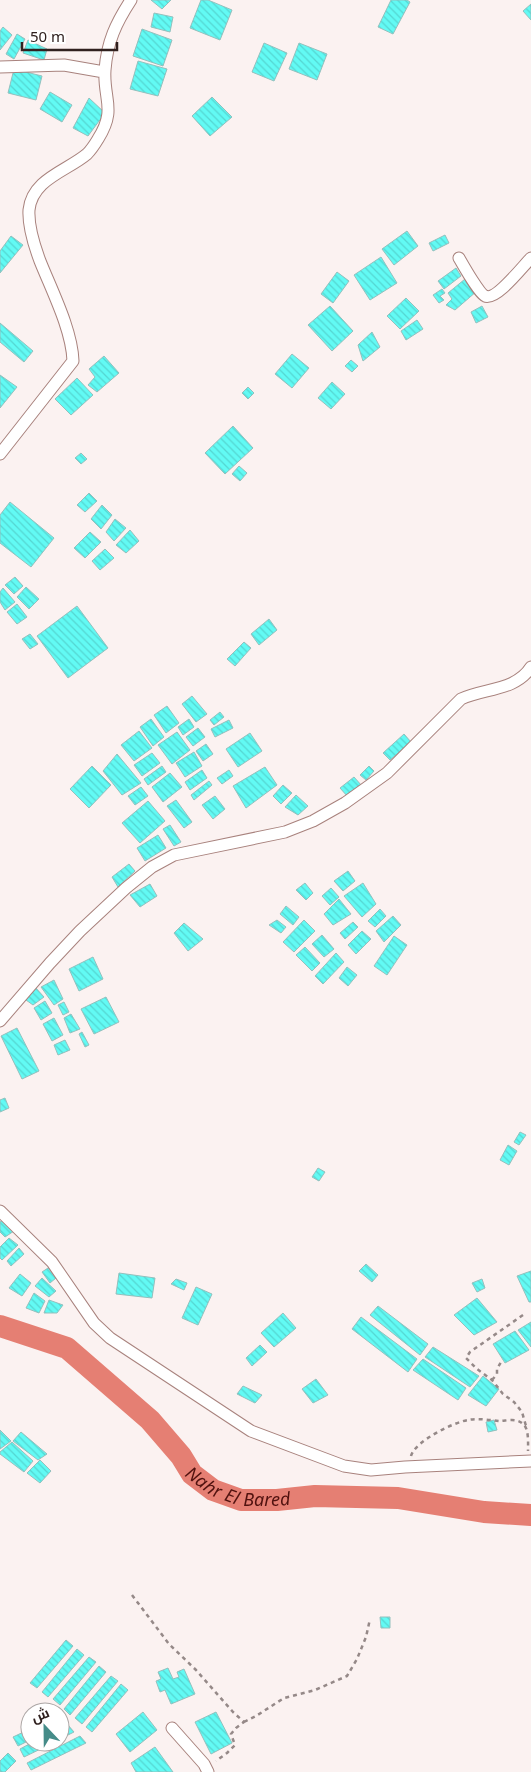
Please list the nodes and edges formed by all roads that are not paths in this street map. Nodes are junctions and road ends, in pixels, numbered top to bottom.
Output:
1 (131, 0) edge
2 (0, 67) edge
3 (104, 72) junction
4 (458, 258) dead end
5 (531, 258) edge
6 (0, 454) edge
7 (531, 667) edge
8 (0, 1021) edge
9 (0, 1211) edge
10 (530, 1461) edge
11 (172, 1728) dead end
12 (206, 1770) edge

1 - 3 street
2 - 3 street
3 - 6 street
4 - 5 street
7 - 8 street
9 - 10 street
11 - 12 street

